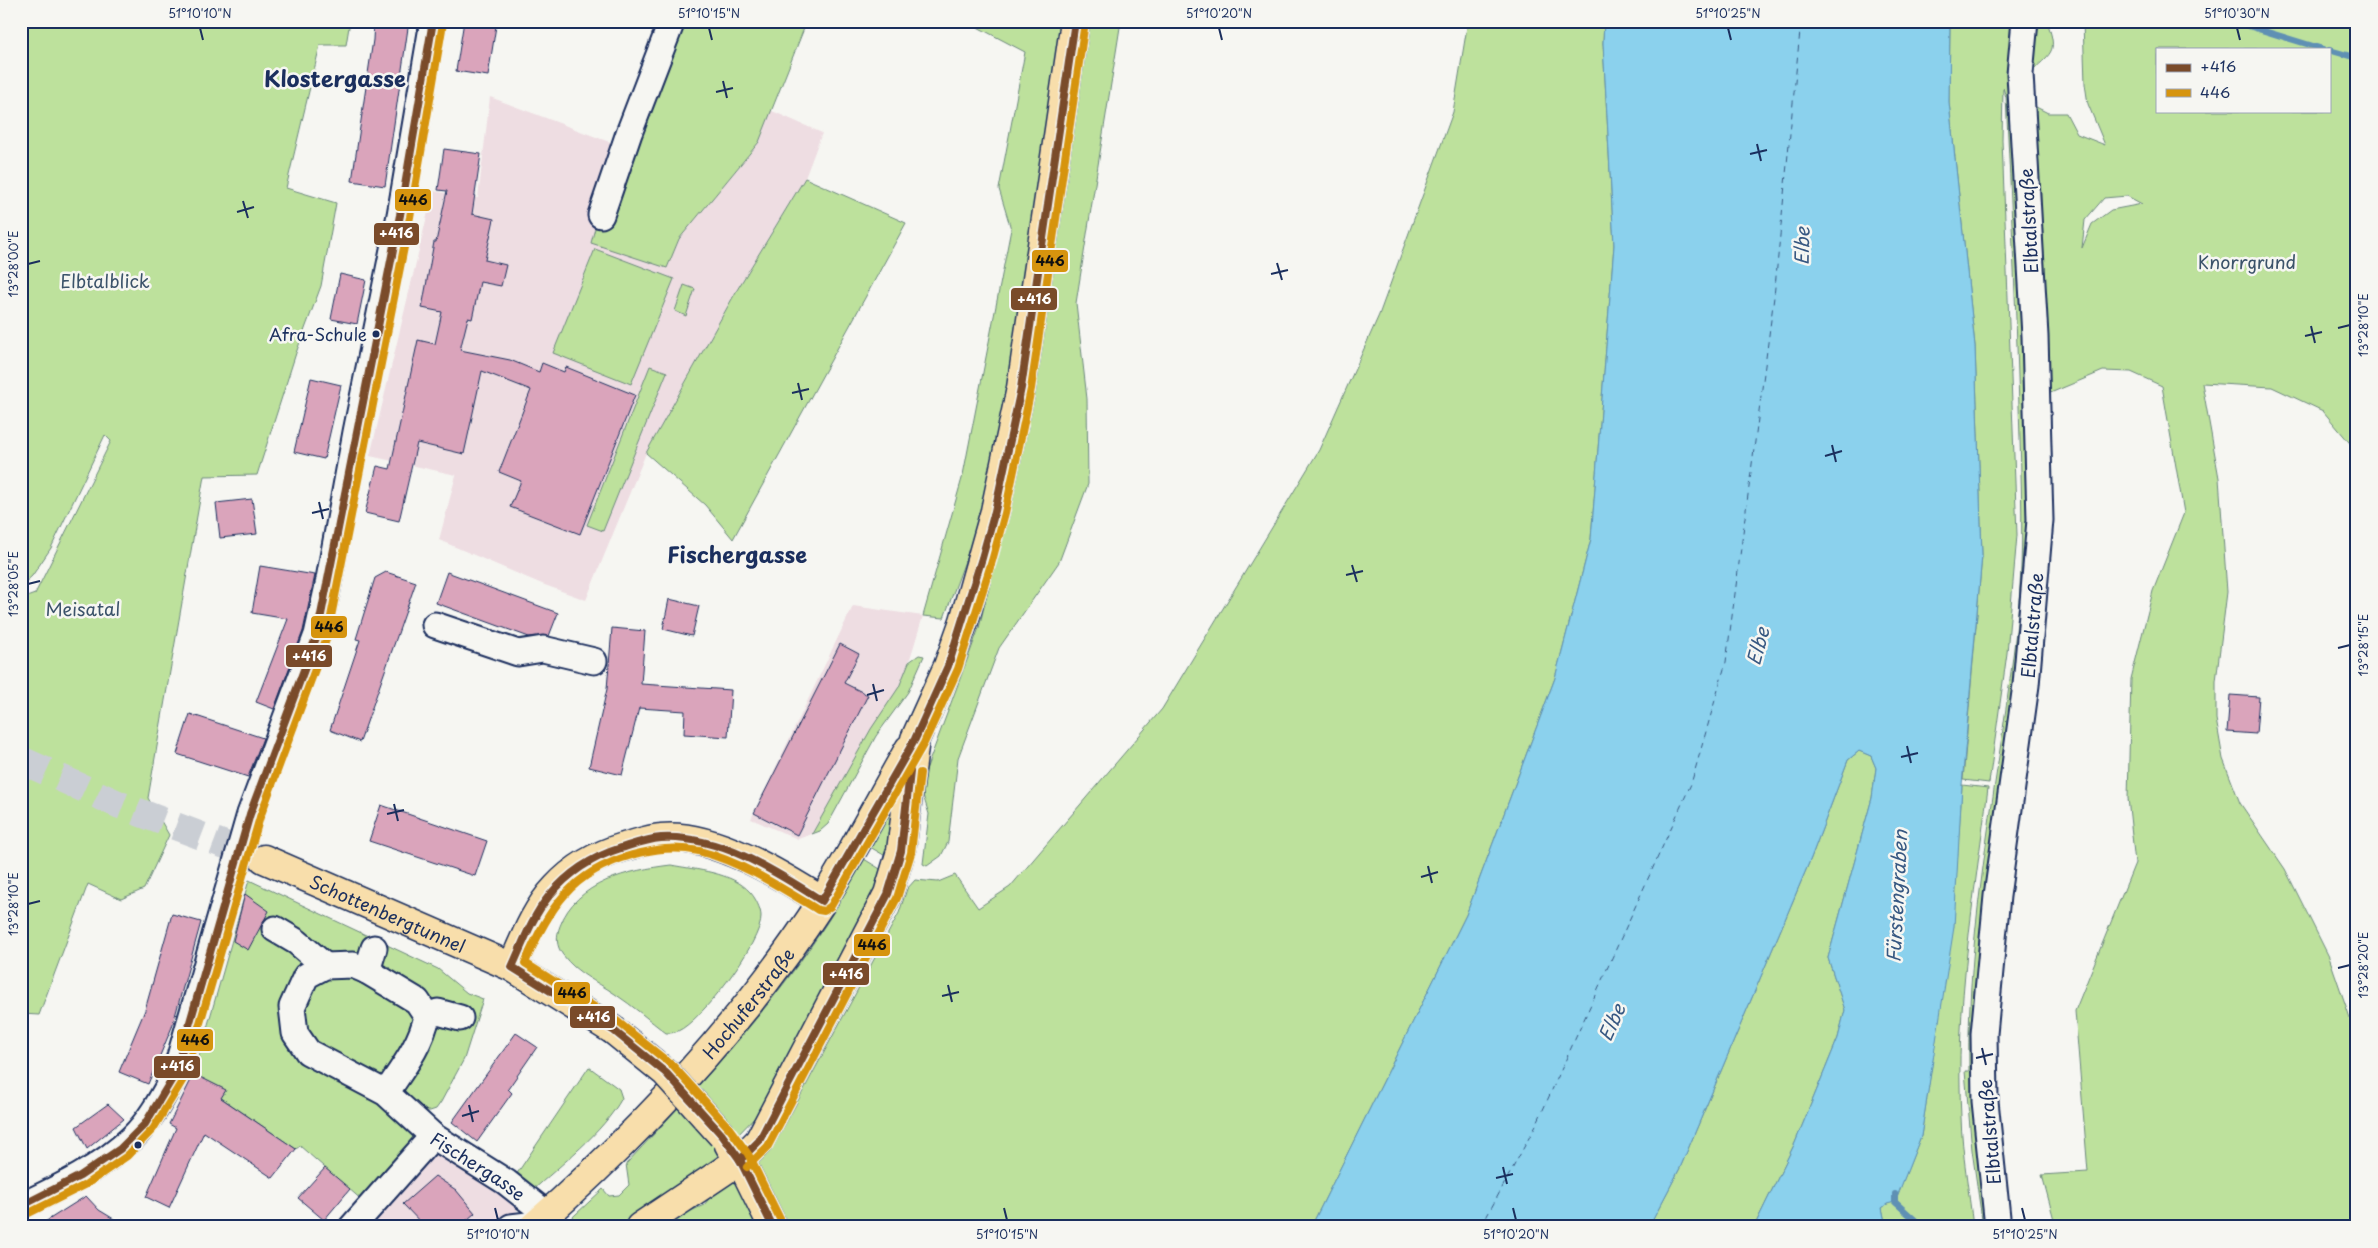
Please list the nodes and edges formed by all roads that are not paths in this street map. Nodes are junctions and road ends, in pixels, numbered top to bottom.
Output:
1 (433, 21) edge
2 (672, 21) edge
3 (1076, 21) edge
4 (2025, 21) edge
5 (601, 215) dead end
6 (435, 625) dead end
7 (594, 661) dead end
8 (915, 739) junction
9 (264, 860) tunnel mouth
10 (822, 901) junction
11 (275, 929) dead end
12 (325, 966) junction
13 (512, 967) junction
14 (427, 1016) junction
15 (460, 1018) dead end
16 (386, 1093) junction
17 (433, 1136) junction
18 (740, 1160) junction
19 (21, 1206) edge
20 (532, 1223) edge
21 (352, 1227) edge
22 (640, 1227) edge
23 (773, 1227) edge
24 (1998, 1227) edge

1 - 19 street
2 - 5 street
3 - 8 main road
4 - 24 street, Elbtalstraße
6 - 7 street
8 - 10 main road, Hochuferstraße
8 - 18 main road
9 - 13 main road, Schottenbergtunnel
10 - 13 main road
10 - 20 main road, Hochuferstraße
11 - 12 street
12 - 14 street
12 - 16 street
13 - 18 main road, Schottenbergtunnel, bridge
14 - 15 street
14 - 16 street
16 - 17 street
17 - 20 street, Fischergasse
17 - 21 street, Fischergasse
18 - 22 main road
18 - 23 main road, Schottenbergtunnel

